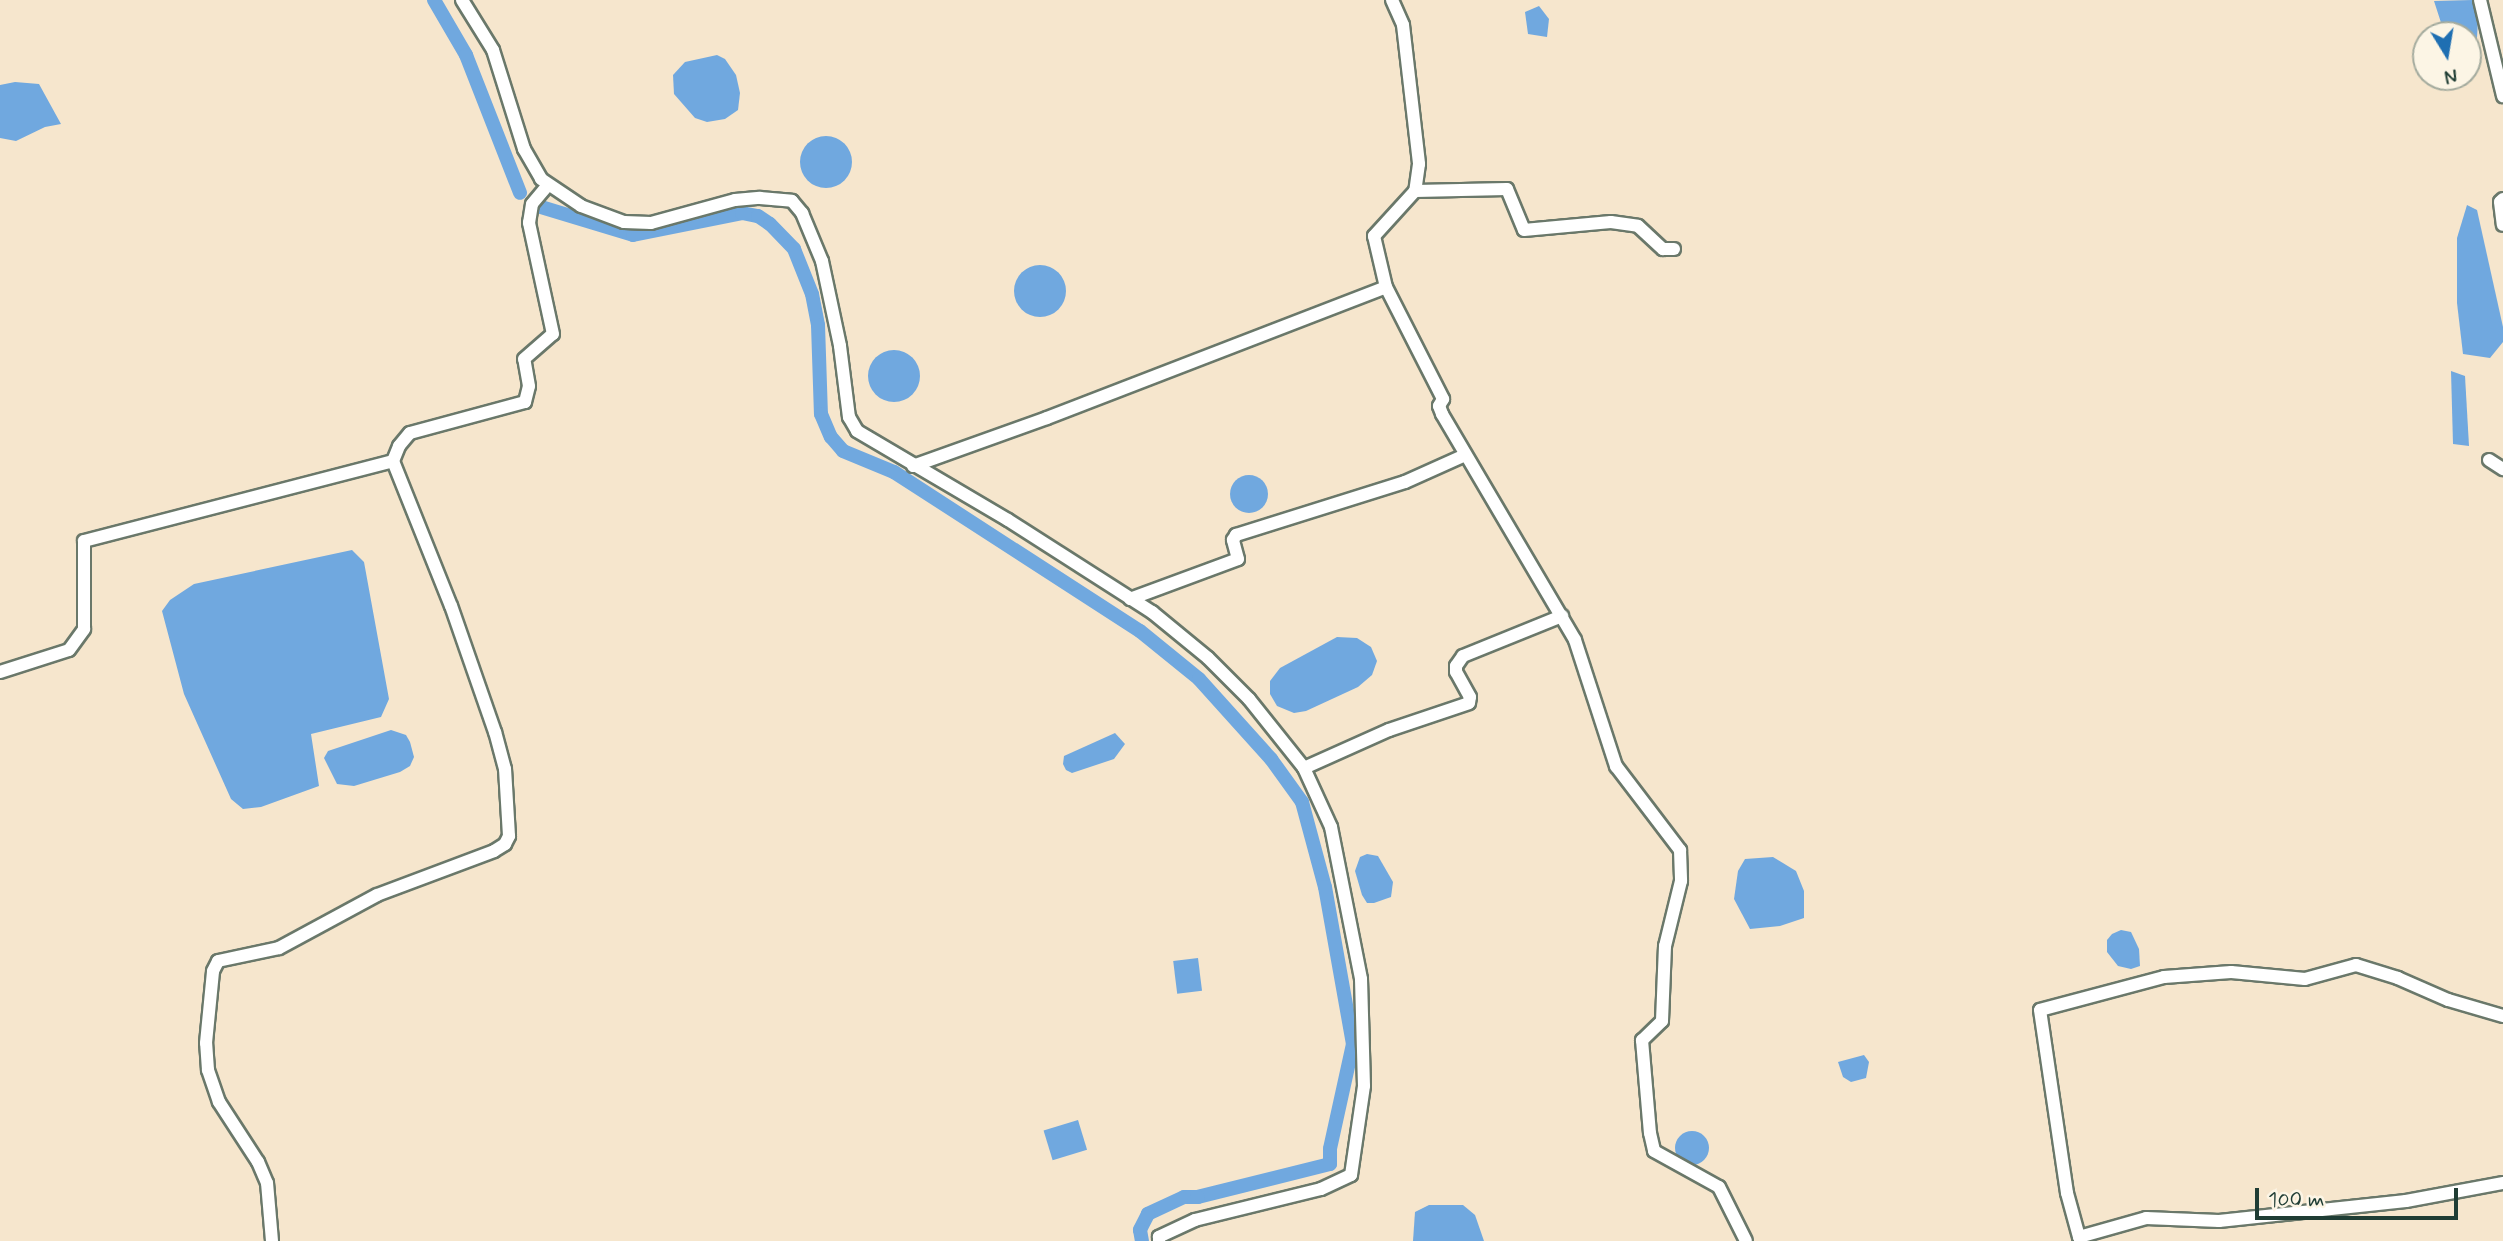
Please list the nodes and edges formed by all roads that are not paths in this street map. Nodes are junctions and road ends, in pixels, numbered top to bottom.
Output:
1 (462, 0) edge
2 (1392, 0) edge
3 (2480, 0) edge
4 (2503, 96) edge
5 (548, 185) junction
6 (1415, 191) junction
7 (2503, 199) edge
8 (2503, 225) edge
9 (1674, 249) dead end
10 (1386, 287) junction
11 (1465, 454) junction
12 (2489, 460) dead end
13 (393, 461) junction
14 (913, 466) junction
15 (2503, 468) edge
16 (1130, 599) junction
17 (1562, 616) junction
18 (0, 672) edge
19 (1304, 768) junction
20 (2503, 1016) edge
21 (2503, 1183) edge
22 (272, 1241) edge
23 (1159, 1241) edge
24 (1746, 1241) edge

1 - 5 street
2 - 6 street
3 - 4 street
5 - 13 street
5 - 14 street
6 - 9 street
6 - 10 street
7 - 8 street
10 - 11 street
10 - 14 street
11 - 16 street
11 - 17 street
12 - 15 street
13 - 18 street
13 - 22 street
14 - 16 street
16 - 19 street
17 - 19 street
17 - 24 street
19 - 23 street
20 - 21 street

